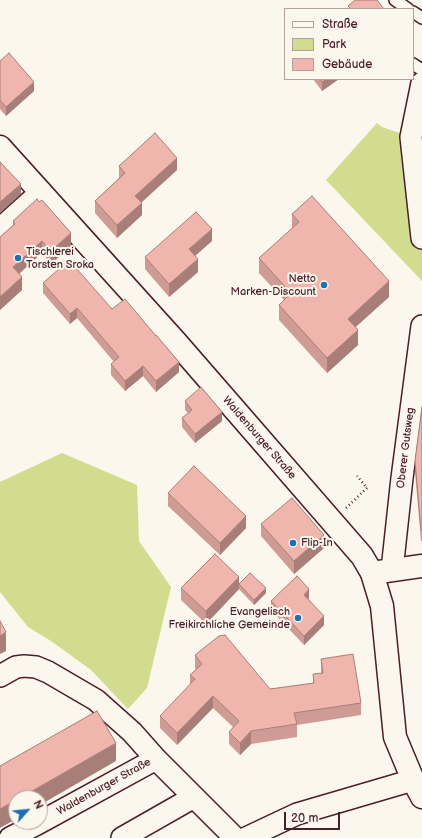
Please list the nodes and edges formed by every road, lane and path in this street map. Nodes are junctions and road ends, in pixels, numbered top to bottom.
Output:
1 (395, 0) edge
2 (407, 8) edge
3 (422, 83) edge
4 (0, 147) edge
5 (41, 192) junction
6 (0, 229) edge
7 (422, 238) edge
8 (422, 326) edge
9 (357, 476) dead end
10 (352, 502) dead end
11 (422, 566) edge
12 (382, 571) junction
13 (0, 676) edge
14 (156, 759) junction
15 (417, 789) edge
16 (194, 797) junction
17 (10, 838) edge
18 (122, 838) edge
19 (235, 838) edge
20 (246, 838) edge

1 - 2 lane
3 - 7 street
4 - 5 main road, Waldenburger Straße
5 - 6 street
5 - 12 main road, Waldenburger Straße
8 - 12 street, Oberer Gutsweg
9 - 10 path
11 - 12 main road
12 - 15 main road, Waldenburger Straße
13 - 14 street, Waldenburger Straße
14 - 16 street, Waldenburger Straße
14 - 17 street, Waldenburger Straße
15 - 20 street, Waldenburger Straße
16 - 18 street
16 - 19 street, Waldenburger Straße

